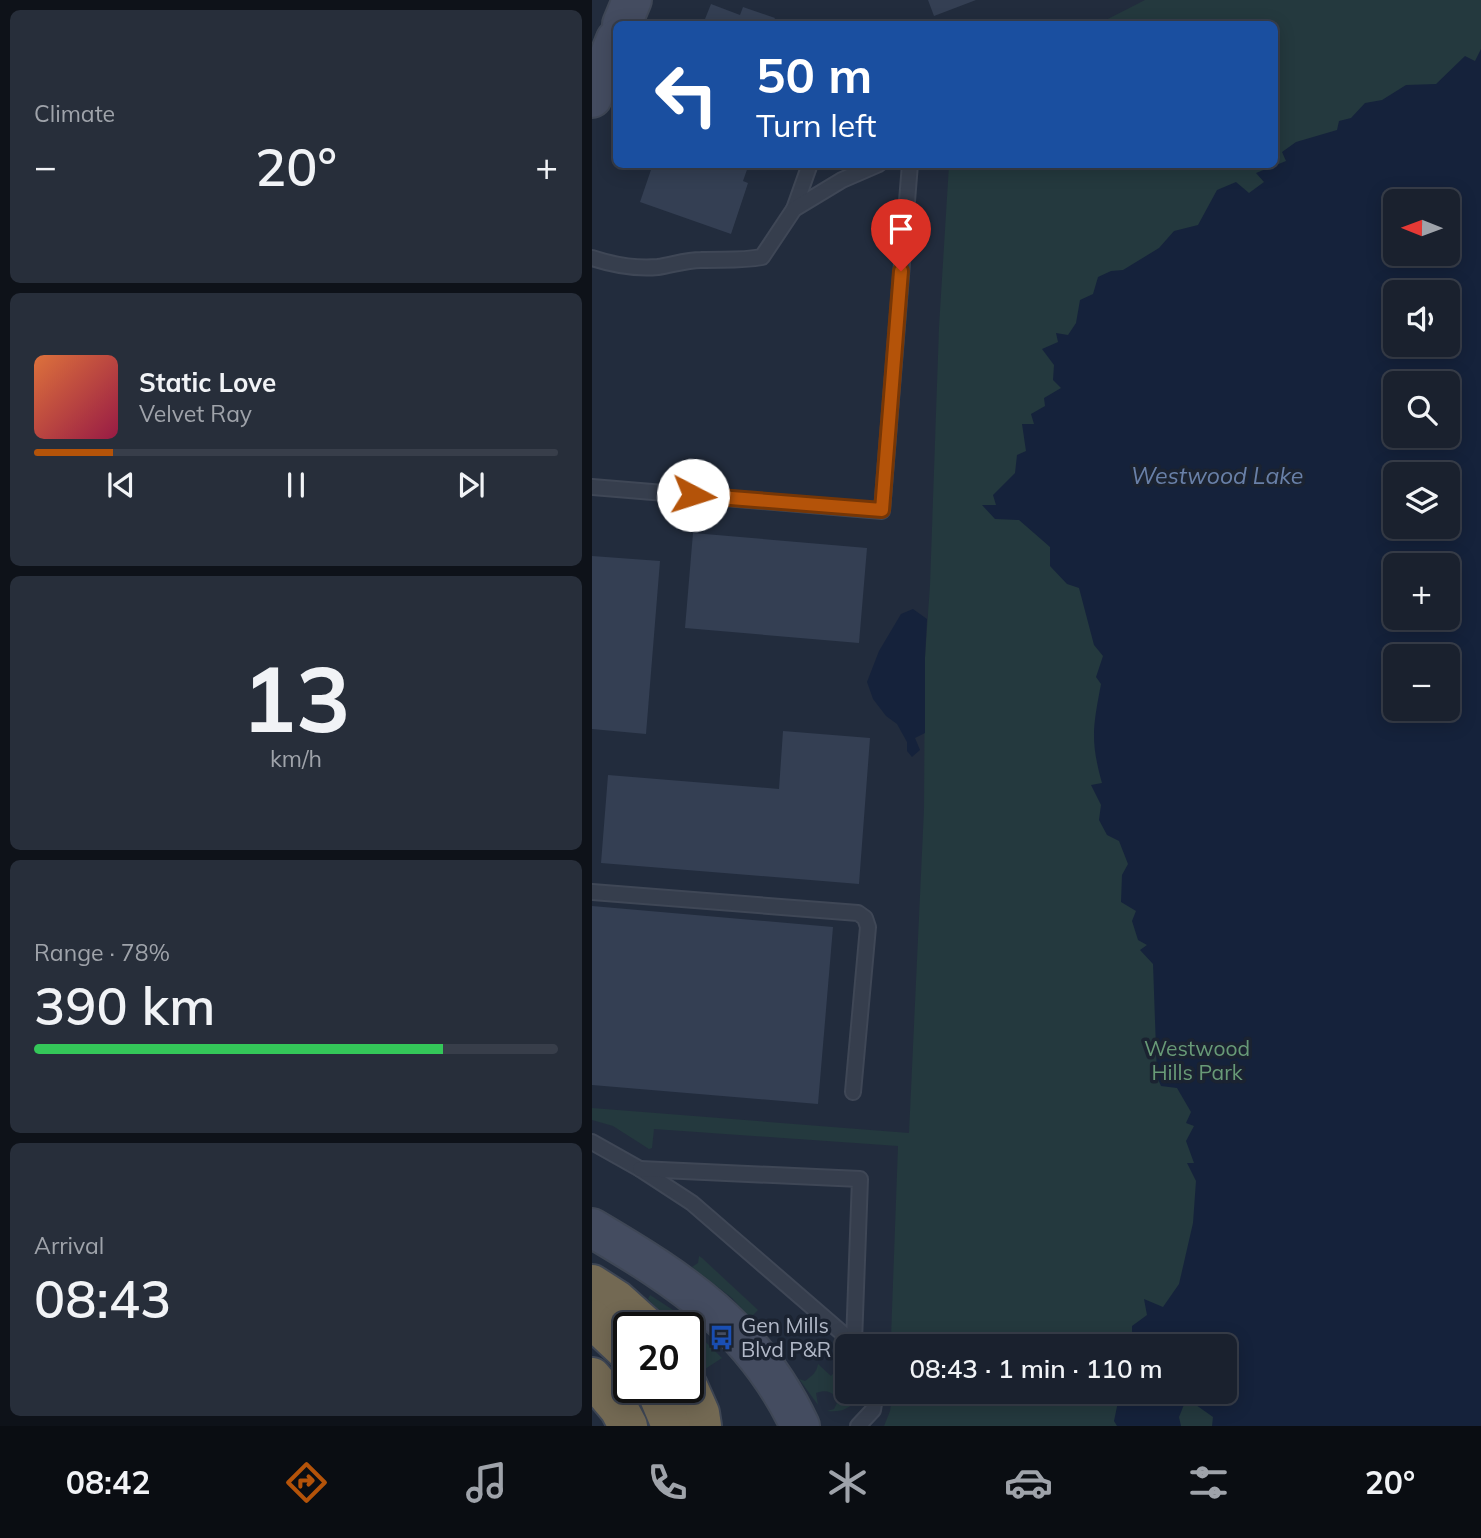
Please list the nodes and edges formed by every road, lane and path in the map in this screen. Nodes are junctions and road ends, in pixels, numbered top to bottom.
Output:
1 (632, 0) edge
2 (623, 21) edge
3 (613, 46) edge
4 (592, 98) edge
5 (809, 168) edge
6 (870, 168) edge
7 (910, 168) edge
8 (794, 209) junction
9 (592, 258) edge
10 (592, 487) edge
11 (592, 892) edge
12 (853, 1091) dead end
13 (592, 1142) edge
14 (640, 1169) junction
15 (592, 1228) edge
16 (592, 1284) edge
17 (630, 1312) edge
18 (592, 1319) edge
19 (844, 1334) edge
20 (855, 1334) edge
21 (613, 1339) edge
22 (592, 1377) edge
23 (661, 1403) edge
24 (696, 1403) edge
25 (874, 1404) edge
26 (628, 1426) edge
27 (671, 1426) edge
28 (702, 1426) edge
29 (800, 1426) edge
30 (858, 1426) edge

1 - 2 street
3 - 4 street
5 - 8 lane
6 - 8 lane
7 - 10 lane
8 - 9 lane
11 - 12 lane
13 - 14 lane
14 - 19 lane
14 - 20 lane
15 - 29 street
16 - 17 highway
18 - 21 highway
22 - 26 highway
23 - 27 highway
24 - 28 highway
25 - 30 lane

